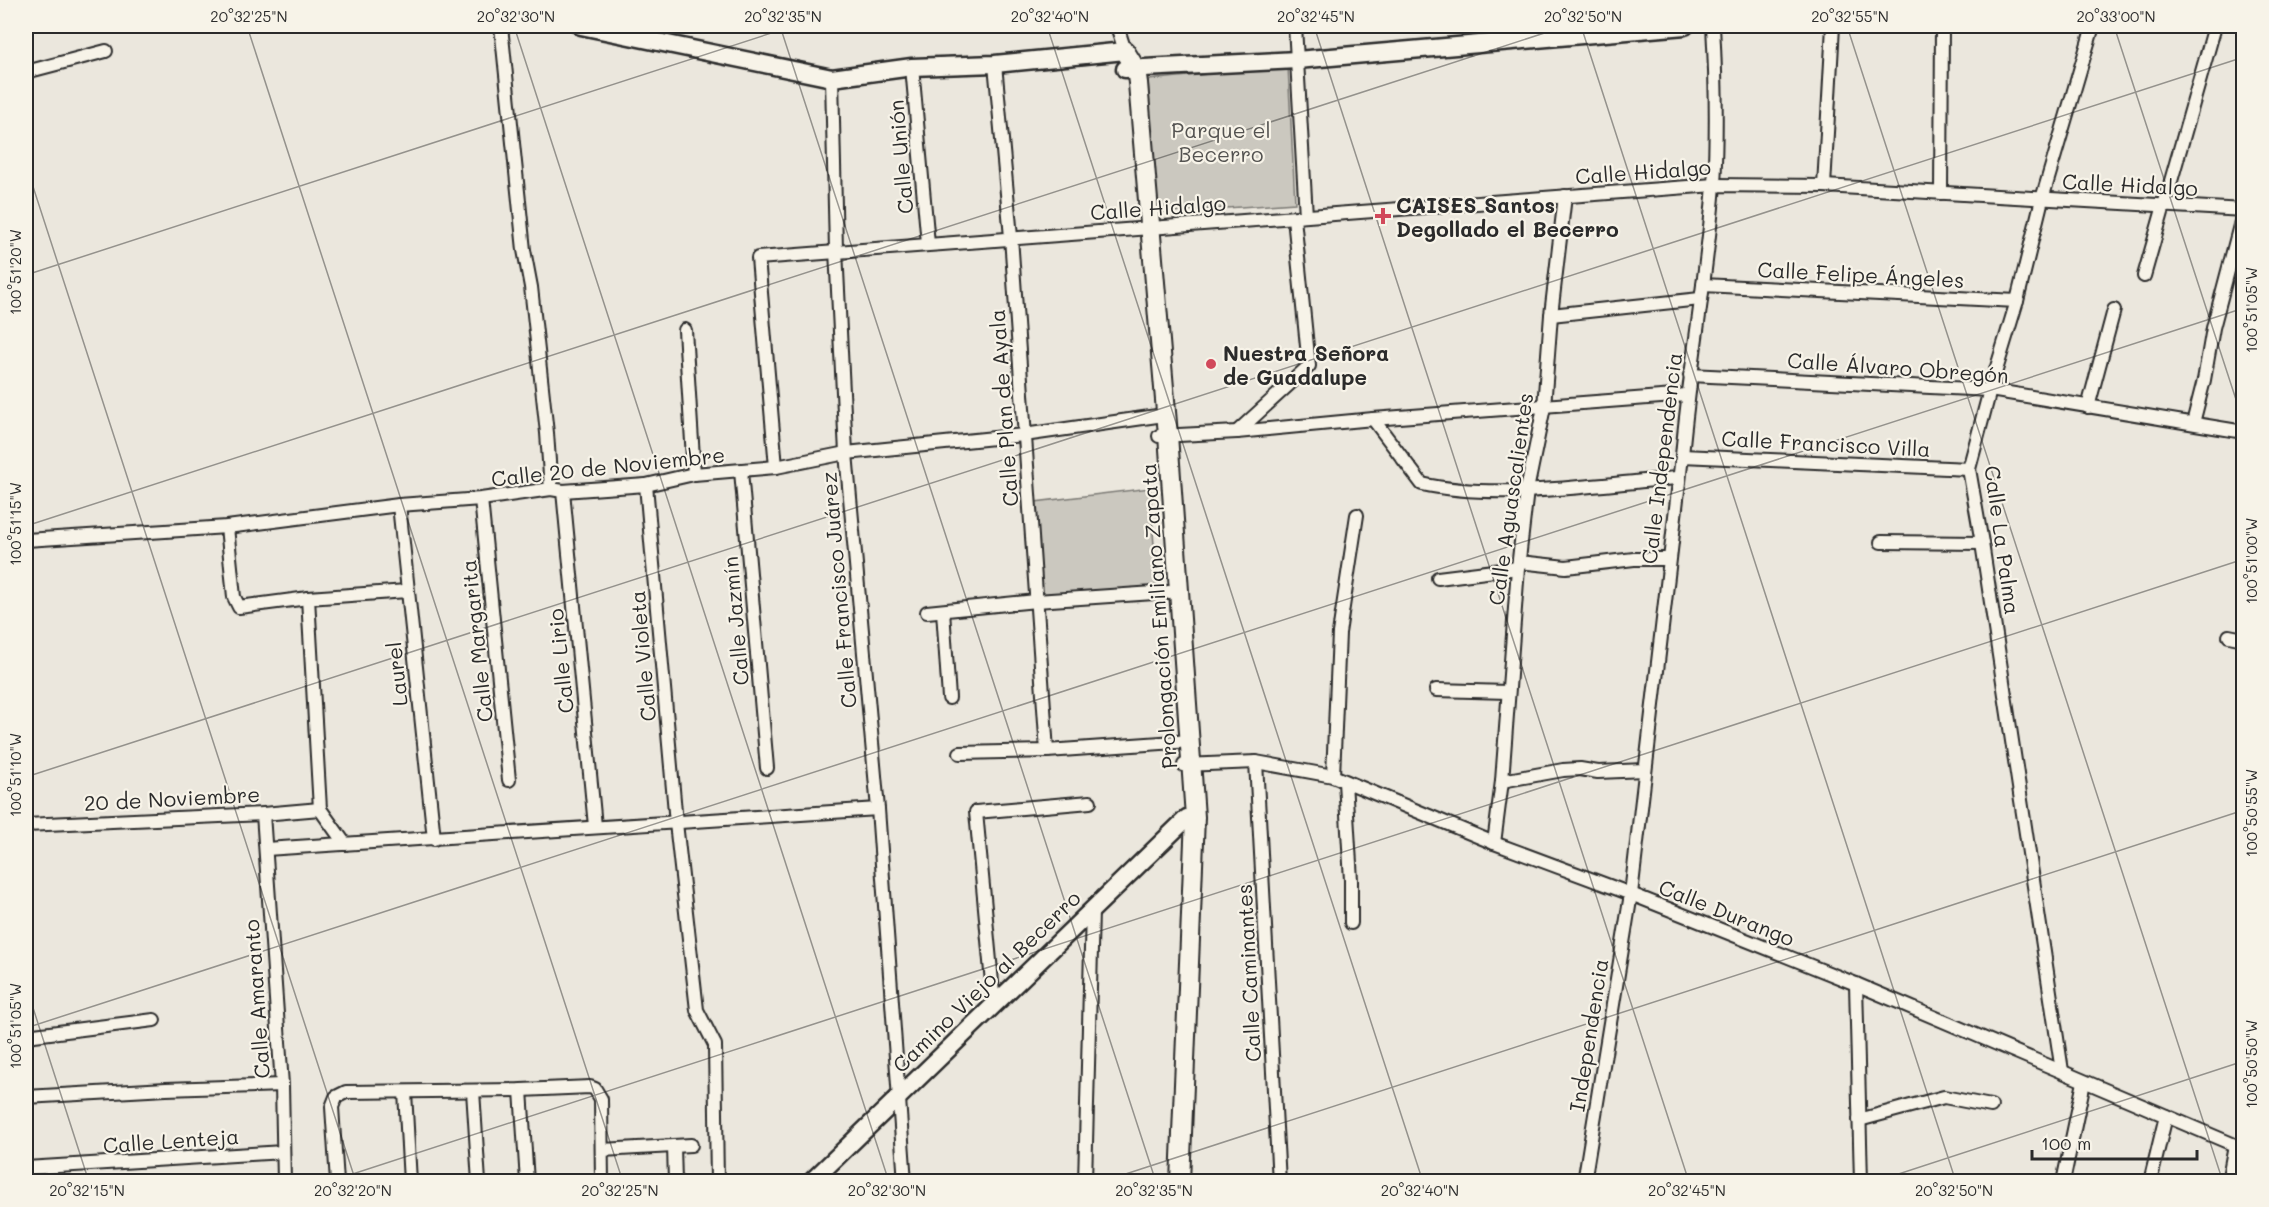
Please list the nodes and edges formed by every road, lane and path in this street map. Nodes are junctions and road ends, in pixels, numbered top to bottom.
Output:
1 (501, 26) edge
2 (581, 26) edge
3 (1117, 26) edge
4 (1295, 26) edge
5 (1685, 26) edge
6 (1713, 26) edge
7 (1833, 26) edge
8 (1942, 26) edge
9 (2093, 26) edge
10 (2215, 26) edge
11 (106, 51) dead end
12 (1297, 60) junction
13 (1129, 63) junction
14 (995, 64) junction
15 (912, 67) junction
16 (26, 72) edge
17 (832, 78) junction
18 (1714, 184) junction
19 (1824, 186) junction
20 (1941, 193) junction
21 (1565, 196) junction
22 (2042, 199) junction
23 (2163, 206) junction
24 (2244, 210) edge
25 (1300, 217) junction
26 (1144, 227) junction
27 (1011, 237) junction
28 (927, 244) junction
29 (836, 250) junction
30 (2144, 276) dead end
31 (1703, 285) junction
32 (1700, 298) junction
33 (2017, 302) junction
34 (2114, 310) dead end
35 (1551, 315) junction
36 (685, 330) dead end
37 (1690, 375) junction
38 (1990, 390) junction
39 (1687, 395) junction
40 (1544, 407) junction
41 (2088, 408) junction
42 (1157, 416) junction
43 (1373, 419) junction
44 (2193, 423) junction
45 (1237, 432) junction
46 (2244, 432) edge
47 (1024, 435) junction
48 (1164, 435) junction
49 (846, 453) junction
50 (1682, 456) junction
51 (776, 467) junction
52 (1969, 469) junction
53 (741, 471) junction
54 (694, 474) junction
55 (1678, 478) junction
56 (646, 485) junction
57 (557, 490) junction
58 (1527, 490) junction
59 (482, 499) junction
60 (399, 505) junction
61 (1357, 515) dead end
62 (227, 527) junction
63 (26, 540) edge
64 (1881, 542) dead end
65 (1982, 543) junction
66 (1669, 559) junction
67 (1518, 565) junction
68 (1438, 578) dead end
69 (407, 591) junction
70 (1169, 592) junction
71 (308, 598) junction
72 (1035, 601) junction
73 (943, 611) junction
74 (927, 612) dead end
75 (2229, 636) dead end
76 (2244, 639) edge
77 (1436, 690) dead end
78 (1508, 692) junction
79 (949, 698) dead end
80 (1185, 741) junction
81 (1047, 751) junction
82 (960, 753) dead end
83 (1256, 762) junction
84 (1187, 765) junction
85 (767, 768) dead end
86 (1645, 770) junction
87 (1339, 779) junction
88 (509, 780) dead end
89 (1502, 781) junction
90 (1090, 802) dead end
91 (320, 809) junction
92 (878, 809) junction
93 (263, 814) junction
94 (1191, 818) junction
95 (676, 823) junction
96 (26, 825) edge
97 (596, 826) junction
98 (434, 839) junction
99 (1494, 843) junction
100 (345, 844) junction
101 (266, 849) junction
102 (1631, 894) junction
103 (1092, 909) junction
104 (1351, 923) dead end
105 (1856, 984) junction
106 (994, 1004) junction
107 (154, 1020) dead end
108 (26, 1036) edge
109 (2062, 1071) junction
110 (2084, 1082) junction
111 (282, 1085) junction
112 (521, 1090) junction
113 (473, 1091) junction
114 (405, 1092) junction
115 (26, 1097) edge
116 (898, 1097) junction
117 (1990, 1106) dead end
118 (2166, 1116) junction
119 (1859, 1120) junction
120 (692, 1145) dead end
121 (674, 1146) junction
122 (2239, 1147) edge
123 (602, 1150) junction
124 (283, 1152) junction
125 (26, 1168) edge
126 (1584, 1180) edge
127 (284, 1182) edge
128 (337, 1182) edge
129 (410, 1182) edge
130 (479, 1182) edge
131 (526, 1182) edge
132 (602, 1182) edge
133 (675, 1182) edge
134 (717, 1182) edge
135 (811, 1182) edge
136 (905, 1182) edge
137 (1085, 1182) edge
138 (1168, 1182) edge
139 (1180, 1182) edge
140 (1279, 1182) edge
141 (1570, 1182) edge
142 (1861, 1182) edge
143 (2063, 1182) edge
144 (2150, 1182) edge
145 (2228, 1182) edge

1 - 57 street, Calle Lirio
2 - 17 street
3 - 13 street, Prolongación Emiliano Zapata
4 - 12 street
5 - 12 street
6 - 18 street, Calle Independencia
7 - 19 street
8 - 20 street
9 - 22 street, Calle La Palma
10 - 23 street
11 - 16 street
12 - 13 street
12 - 25 street
13 - 14 street
13 - 26 main road, Prolongación Emiliano Zapata
14 - 15 street
14 - 27 street, Calle Plan de Ayala
15 - 17 street
15 - 28 street, Calle Unión
17 - 29 street, Calle Francisco Juárez
18 - 19 street, Calle Hidalgo
18 - 21 street, Calle Hidalgo
18 - 31 street, Calle Independencia
19 - 20 street, Calle Hidalgo
20 - 22 street, Calle Hidalgo
21 - 25 street, Calle Hidalgo
21 - 35 street, Calle Aguascalientes
22 - 23 street, Calle Hidalgo
22 - 33 street, Calle La Palma
23 - 24 street, Calle Hidalgo
23 - 30 street
24 - 44 street
25 - 26 street, Calle Hidalgo
25 - 45 street
26 - 27 street, Calle Hidalgo
26 - 42 main road, Prolongación Emiliano Zapata
26 - 48 main road, Prolongación Emiliano Zapata
27 - 28 street, Calle Hidalgo
27 - 47 street, Calle Plan de Ayala
28 - 29 street, Calle Hidalgo
29 - 49 street, Calle Francisco Juárez
29 - 51 street, Calle Hidalgo
31 - 32 street, Calle Independencia
31 - 33 street, Calle Felipe Ángeles
32 - 35 street
32 - 37 street, Calle Independencia
33 - 38 street, Calle La Palma
34 - 41 street
35 - 40 street, Calle Aguascalientes
36 - 54 street
37 - 38 street, Calle Álvaro Obregón
37 - 39 street, Calle Independencia
38 - 41 street, Calle Álvaro Obregón
38 - 52 street, Calle La Palma
39 - 40 street
39 - 50 street, Calle Independencia
40 - 43 street
40 - 58 street, Calle Aguascalientes
41 - 44 street, Calle Álvaro Obregón
42 - 47 street, Calle 20 de Noviembre
42 - 48 main road, Prolongación Emiliano Zapata
43 - 45 street
43 - 58 street
44 - 46 street, Calle Álvaro Obregón
45 - 48 street
47 - 49 street, Calle 20 de Noviembre
47 - 72 street, Calle Plan de Ayala
48 - 70 main road, Prolongación Emiliano Zapata
48 - 80 main road, Prolongación Emiliano Zapata
49 - 51 street, Calle 20 de Noviembre
49 - 92 street, Calle Francisco Juárez
50 - 52 street, Calle Francisco Villa
50 - 55 street, Calle Independencia
51 - 53 street, Calle 20 de Noviembre
52 - 65 street, Calle La Palma
53 - 54 street, Calle 20 de Noviembre
53 - 85 street, Calle Jazmín
54 - 56 street, Calle 20 de Noviembre
55 - 58 street
55 - 66 street, Calle Independencia
56 - 57 street, Calle 20 de Noviembre
56 - 95 street, Calle Violeta
57 - 59 street, Calle 20 de Noviembre
57 - 97 street, Calle Lirio
58 - 67 street, Calle Aguascalientes
59 - 60 street, Calle 20 de Noviembre
59 - 88 street, Calle Margarita
60 - 62 street, Calle 20 de Noviembre
60 - 69 street, Laurel
61 - 87 street
62 - 63 street, Calle 20 de Noviembre
62 - 71 street
64 - 65 street
65 - 109 street, Calle La Palma
66 - 67 street
66 - 86 street, Calle Independencia
67 - 68 street
67 - 78 street, Calle Aguascalientes
69 - 71 street
69 - 98 street, Laurel
70 - 72 street
70 - 80 main road, Prolongación Emiliano Zapata
71 - 91 street
72 - 73 street
72 - 81 street, Calle Plan de Ayala
73 - 74 street
73 - 79 street
75 - 76 street
77 - 78 street
78 - 89 street, Calle Aguascalientes
80 - 81 street
80 - 84 main road, Prolongación Emiliano Zapata
81 - 82 street
83 - 84 street, Calle Durango
83 - 87 street, Calle Durango
83 - 140 street, Calle Caminantes
84 - 94 main road, Prolongación Emiliano Zapata
86 - 89 street
86 - 102 street, Calle Independencia
87 - 99 street, Calle Durango
87 - 104 street
89 - 99 street, Calle Aguascalientes
90 - 106 street
91 - 93 street, 20 de Noviembre
91 - 100 street
92 - 95 street
92 - 116 street, Calle Francisco Juárez
93 - 96 street, 20 de Noviembre
93 - 101 street, Calle Amaranto
94 - 103 street, Camino Viejo al Becerro
94 - 138 main road, Prolongación Emiliano Zapata
94 - 139 main road, Prolongación Emiliano Zapata
95 - 97 street
95 - 134 street, Calle Violeta
97 - 98 street
98 - 100 street
99 - 102 street, Calle Durango
100 - 101 street
101 - 111 street, Calle Amaranto
102 - 105 street, Calle Durango
102 - 126 street, Independencia
103 - 106 street, Camino Viejo al Becerro
103 - 137 street
105 - 109 street, Calle Durango
105 - 119 street
106 - 116 street, Camino Viejo al Becerro
107 - 108 street
109 - 110 street, Calle Durango
110 - 118 street, Calle Durango
110 - 143 street
111 - 115 street
111 - 124 street, Calle Amaranto
112 - 113 street
112 - 123 street
112 - 131 street
113 - 114 street
113 - 130 street
114 - 128 street
114 - 129 street
116 - 135 street, Camino Viejo al Becerro
116 - 136 street, Calle Francisco Juárez
117 - 119 street
118 - 122 street, Calle Durango
118 - 144 street
119 - 142 street
120 - 121 street
121 - 123 street
121 - 133 street
122 - 145 street
123 - 132 street
124 - 125 street, Calle Lenteja
124 - 127 street, Calle Amaranto
126 - 141 street

